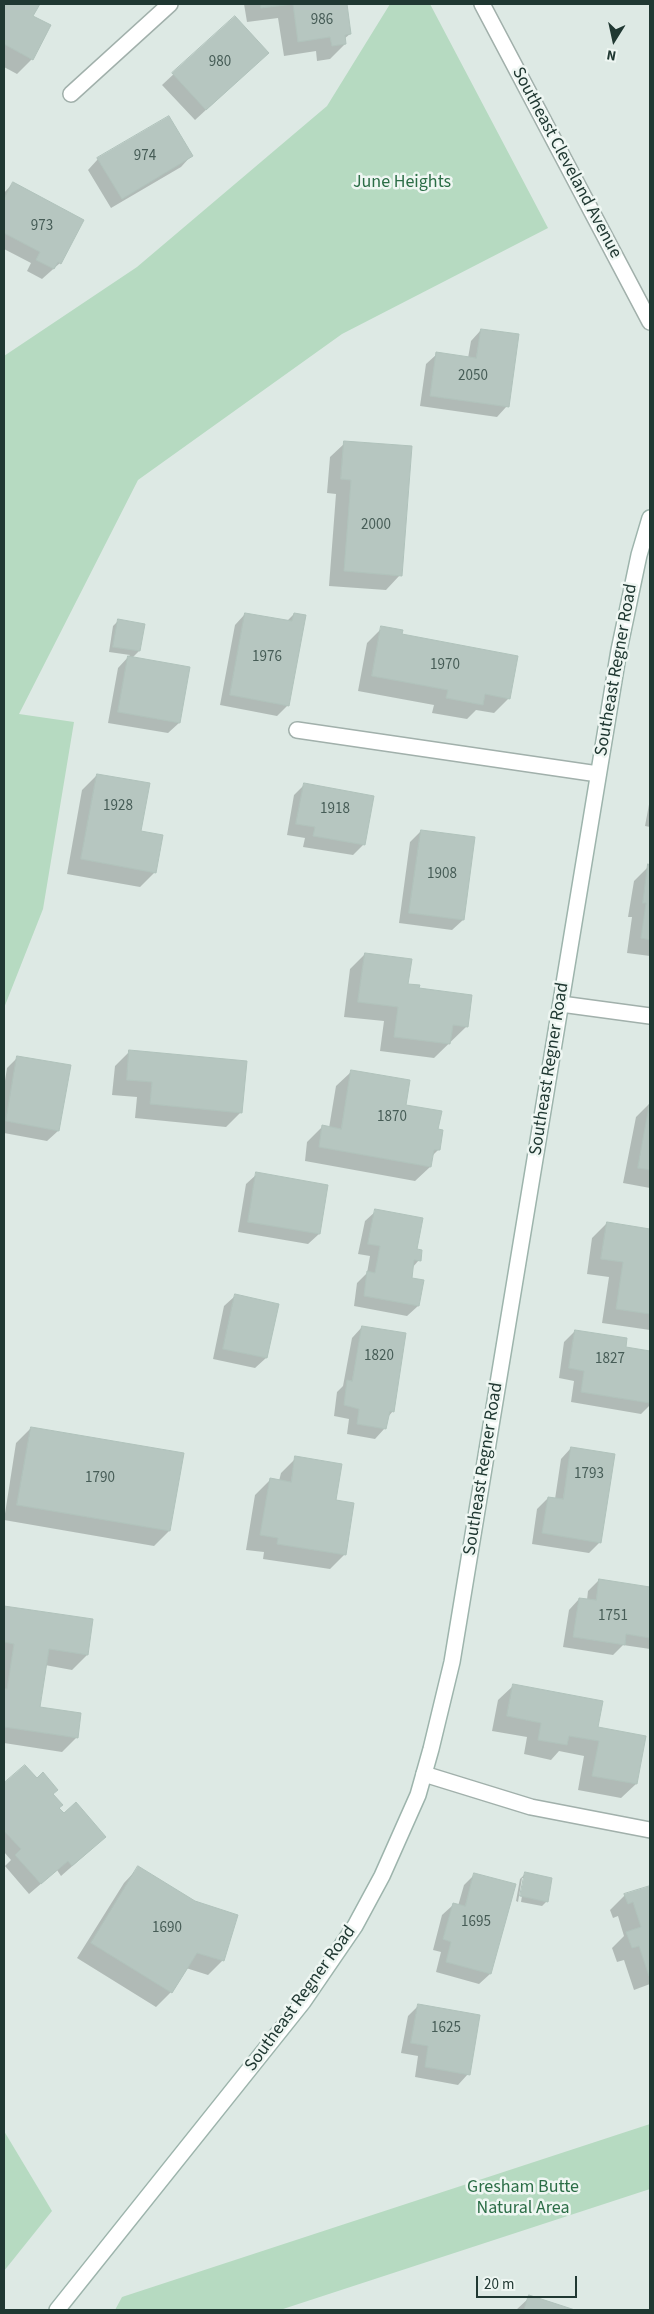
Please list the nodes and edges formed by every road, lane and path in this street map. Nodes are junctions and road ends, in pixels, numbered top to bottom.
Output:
1 (170, 4) edge
2 (482, 4) edge
3 (71, 94) dead end
4 (650, 322) edge
5 (650, 518) edge
6 (297, 730) dead end
7 (598, 774) junction
8 (561, 1004) junction
9 (650, 1016) edge
10 (424, 1774) junction
11 (650, 1830) edge
12 (57, 2310) edge

1 - 3 street
2 - 4 street, Southeast Cleveland Avenue
5 - 7 street, Southeast Regner Road
6 - 7 street
7 - 8 street, Southeast Regner Road
8 - 9 street
8 - 10 street, Southeast Regner Road
10 - 11 street
10 - 12 street, Southeast Regner Road

